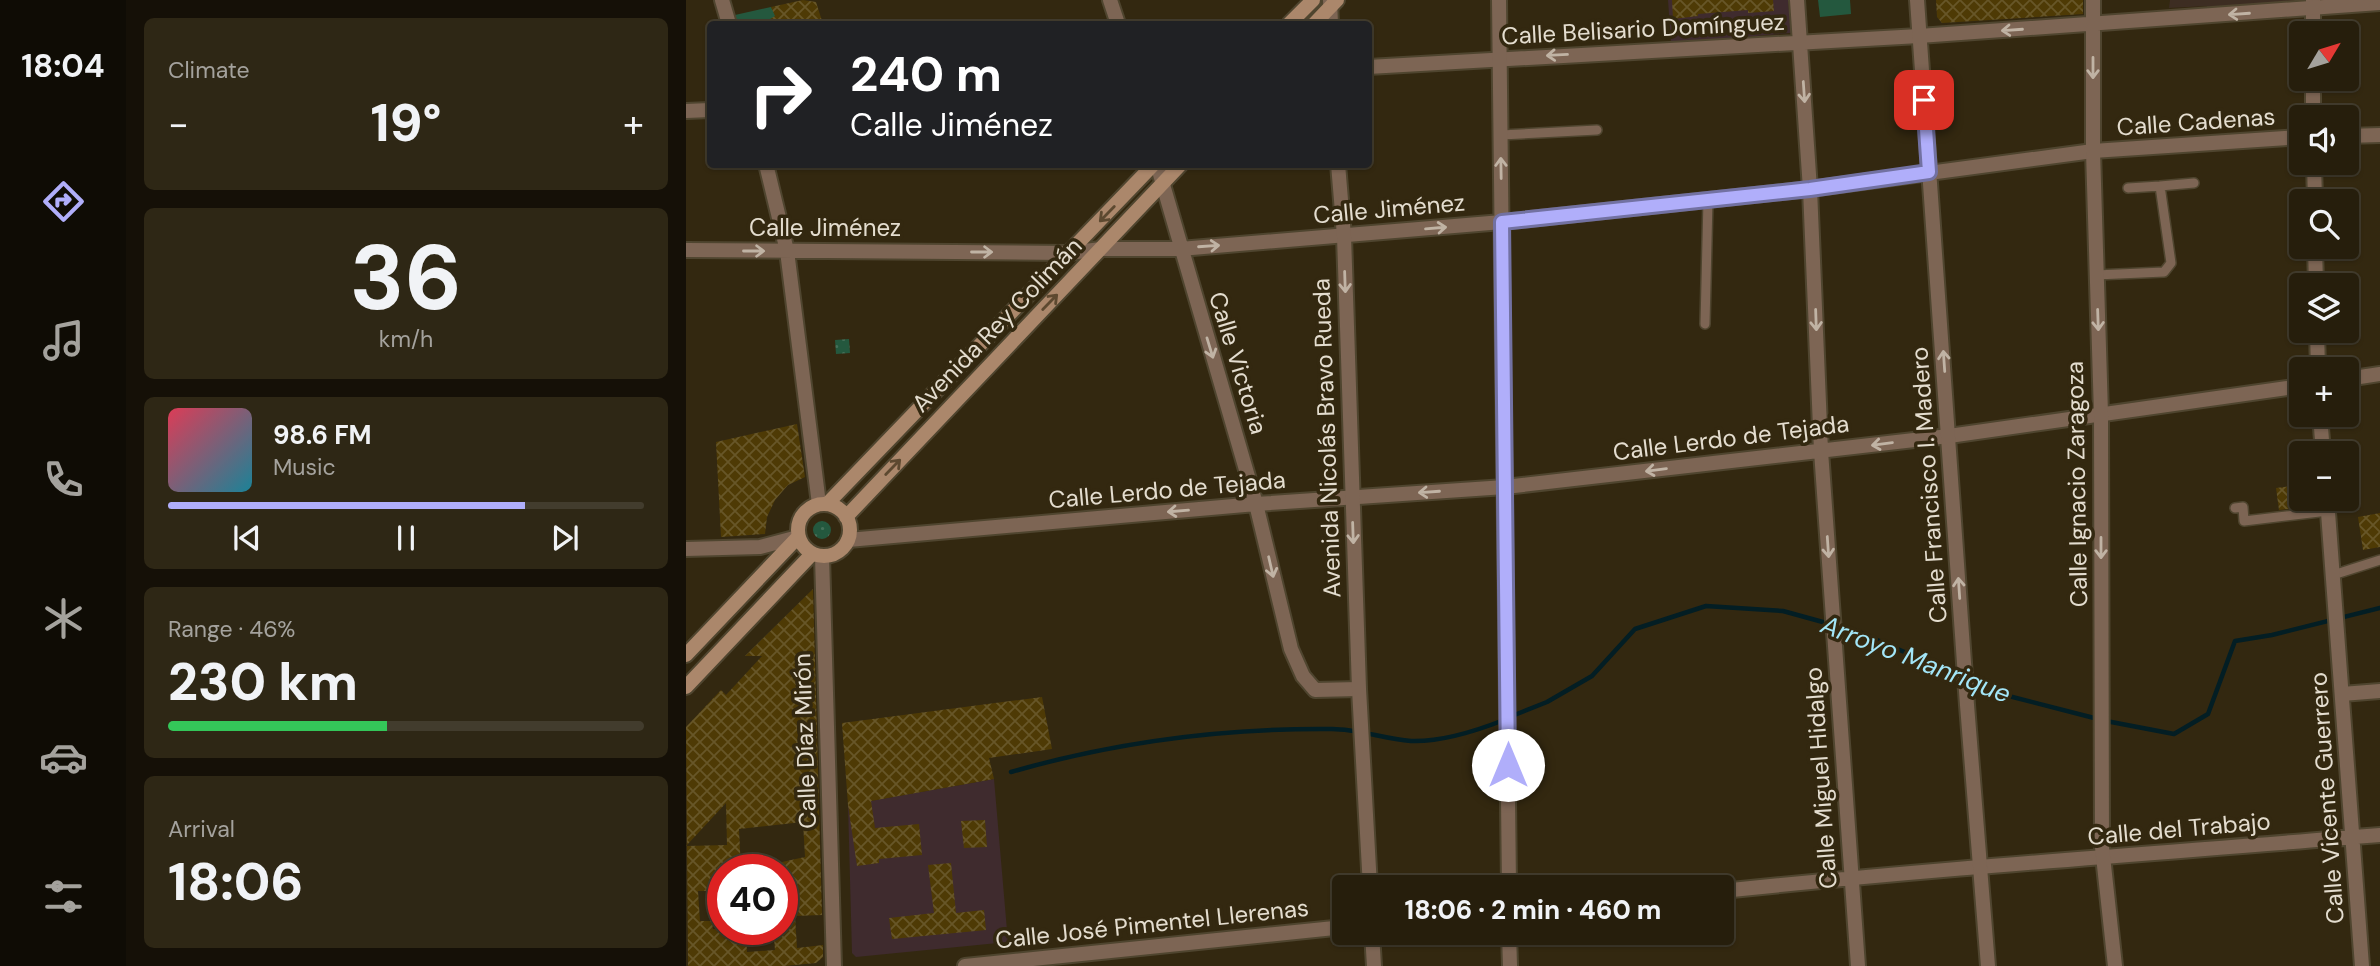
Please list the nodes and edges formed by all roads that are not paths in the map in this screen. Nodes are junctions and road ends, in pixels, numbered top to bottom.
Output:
1 (722, 0) edge
2 (1110, 0) edge
3 (1313, 0) edge
4 (1499, 0) edge
5 (1797, 0) edge
6 (1917, 0) edge
7 (2093, 0) edge
8 (1332, 3) edge
9 (2380, 3) edge
10 (2313, 4) edge
11 (728, 21) edge
12 (1117, 21) edge
13 (1292, 21) edge
14 (1317, 21) edge
15 (1331, 21) edge
16 (2093, 24) junction
17 (1919, 36) junction
18 (1801, 45) junction
19 (1500, 58) junction
20 (1372, 67) edge
21 (707, 110) edge
22 (686, 111) edge
23 (1597, 130) dead end
24 (1501, 135) junction
25 (2380, 135) edge
26 (2359, 136) edge
27 (2289, 138) edge
28 (2093, 151) junction
29 (767, 168) edge
30 (1152, 168) edge
31 (1157, 168) edge
32 (1177, 168) edge
33 (1338, 168) edge
34 (1929, 172) junction
35 (2194, 183) dead end
36 (1163, 184) junction
37 (2160, 186) junction
38 (2128, 188) dead end
39 (1810, 189) junction
40 (1708, 200) junction
41 (1502, 222) junction
42 (1344, 236) junction
43 (1101, 249) junction
44 (1180, 249) junction
45 (686, 250) edge
46 (787, 251) junction
47 (1069, 253) junction
48 (2096, 275) junction
49 (1705, 324) dead end
50 (2380, 374) edge
51 (2359, 377) edge
52 (2289, 388) edge
53 (2101, 414) junction
54 (1949, 436) junction
55 (1821, 450) junction
56 (1505, 487) junction
57 (1352, 498) junction
58 (822, 504) junction
59 (1256, 504) junction
60 (2235, 508) dead end
61 (2296, 511) edge
62 (2328, 511) edge
63 (846, 517) junction
64 (798, 537) junction
65 (848, 541) junction
66 (686, 549) edge
67 (817, 555) junction
68 (2380, 560) edge
69 (2333, 575) junction
70 (686, 654) edge
71 (686, 687) edge
72 (1359, 689) junction
73 (2380, 691) edge
74 (2342, 694) junction
75 (2380, 835) edge
76 (2354, 837) junction
77 (2103, 858) junction
78 (1982, 866) junction
79 (1369, 875) edge
80 (1508, 875) edge
81 (1850, 877) junction
82 (1734, 890) edge
83 (1332, 928) edge
84 (1373, 945) edge
85 (1509, 945) edge
86 (834, 966) edge
87 (965, 966) edge
88 (1374, 966) edge
89 (1510, 966) edge
90 (1858, 966) edge
91 (1988, 966) edge
92 (2115, 966) edge
93 (2362, 966) edge

1 - 11 street
2 - 12 street
3 - 13 main road
4 - 19 street
5 - 18 street, Calle Miguel Hidalgo
6 - 17 street, Calle Francisco I. Madero
7 - 16 street, Calle Ignacio Zaragoza
8 - 14 main road
8 - 15 street
9 - 10 street, Calle Belisario Domínguez
10 -> 16 street, Calle Belisario Domínguez
16 -> 17 street, Calle Belisario Domínguez
16 -> 28 street, Calle Ignacio Zaragoza
17 - 18 street, Calle Belisario Domínguez
17 - 34 street, Calle Francisco I. Madero
18 -> 19 street, Calle Belisario Domínguez
18 -> 39 street, Calle Miguel Hidalgo
19 - 20 street, Calle Belisario Domínguez
19 - 24 street
21 - 22 street
23 - 24 lane
41 -> 24 street
25 - 26 street
27 - 28 street, Calle Cadenas
28 - 34 street, Calle Jiménez
28 - 48 street, Calle Ignacio Zaragoza
29 - 46 street
30 -> 47 main road, Avenida Rey Colimán
31 - 36 street, Calle Victoria
32 - 36 main road, Avenida Rey Colimán
33 - 42 street, Avenida Nicolás Bravo Rueda
34 - 39 street, Calle Jiménez
54 -> 34 street, Calle Francisco I. Madero
35 - 37 lane
36 - 43 main road, Avenida Rey Colimán
36 - 44 street, Calle Victoria
37 - 38 lane
37 - 48 lane
39 - 40 street, Calle Jiménez
39 -> 55 street, Calle Miguel Hidalgo
40 - 41 street, Calle Jiménez
40 - 49 lane
42 -> 41 street, Calle Jiménez
41 - 56 street
44 -> 42 street, Calle Jiménez
42 -> 57 street, Avenida Nicolás Bravo Rueda
43 - 44 street, Calle Jiménez
43 - 47 street, Calle Jiménez
63 -> 43 main road, Avenida Rey Colimán
44 -> 59 street, Calle Victoria
45 -> 46 street, Calle Jiménez
46 -> 47 street, Calle Jiménez
46 - 58 street
47 - 58 main road, Avenida Rey Colimán
48 -> 53 street, Calle Ignacio Zaragoza
50 - 51 street
52 - 53 street, Calle Lerdo de Tejada
53 - 54 street, Calle Lerdo de Tejada
53 -> 77 street, Calle Ignacio Zaragoza
54 -> 55 street, Calle Lerdo de Tejada
78 -> 54 street, Calle Francisco I. Madero
55 -> 56 street, Calle Lerdo de Tejada
55 -> 81 street, Calle Miguel Hidalgo
56 -> 57 street, Calle Lerdo de Tejada
56 - 80 street
57 - 59 street, Calle Lerdo de Tejada
57 -> 72 street, Avenida Nicolás Bravo Rueda
58 - 63 main road
58 - 64 main road
59 -> 65 street, Calle Lerdo de Tejada
59 -> 72 street, Calle Victoria
60 - 61 lane
62 - 69 street, Calle Vicente Guerrero
63 - 65 main road
64 - 66 street
64 - 67 main road
64 - 70 main road
65 - 67 main road
67 - 71 main road
67 - 86 street, Calle Díaz Mirón
68 - 69 lane
69 - 74 street, Calle Vicente Guerrero
72 - 79 street, Avenida Nicolás Bravo Rueda
73 - 74 street
74 - 76 street, Calle Vicente Guerrero
75 - 76 street, Calle del Trabajo
76 - 77 street, Calle del Trabajo
76 - 93 street, Calle Vicente Guerrero
77 - 78 street, Calle del Trabajo
77 - 92 street, Calle Ignacio Zaragoza
78 - 81 street
78 - 91 street, Calle Francisco I. Madero
81 - 82 street
81 - 90 street, Calle Miguel Hidalgo
83 - 87 street, Calle José Pimentel Llerenas
84 - 88 street
85 - 89 street

